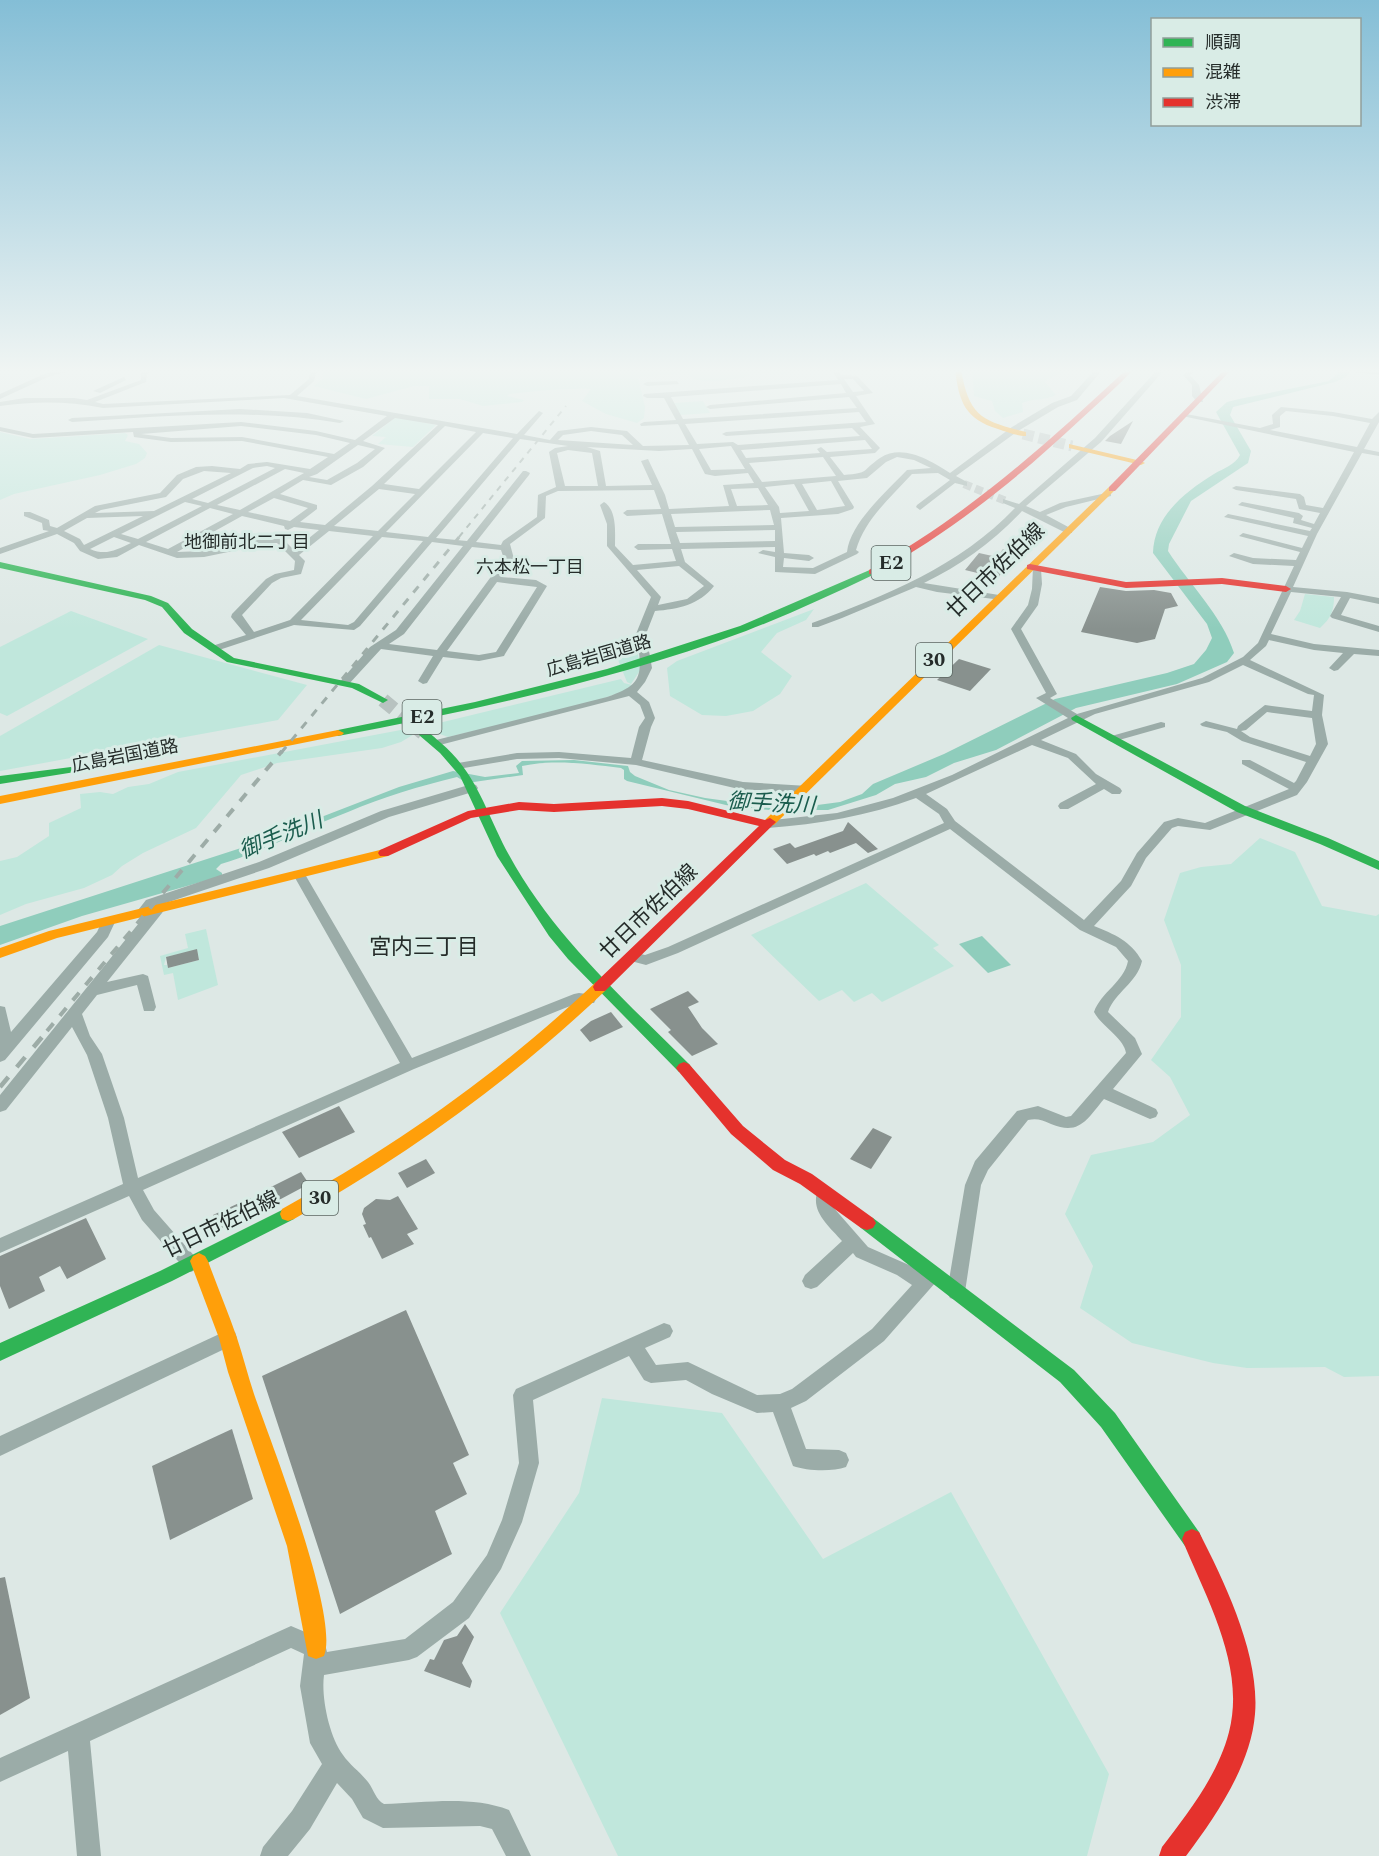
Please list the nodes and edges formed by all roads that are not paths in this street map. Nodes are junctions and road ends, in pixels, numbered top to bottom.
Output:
1 (825, 455) edge
2 (331, 456) edge
3 (372, 456) edge
4 (409, 456) edge
5 (458, 456) edge
6 (505, 456) edge
7 (554, 456) edge
8 (597, 456) edge
9 (699, 456) edge
10 (740, 456) edge
11 (817, 456) edge
12 (984, 456) edge
13 (1025, 456) edge
14 (1039, 456) edge
15 (1079, 456) edge
16 (1110, 456) edge
17 (1148, 456) edge
18 (1357, 456) edge
19 (337, 457) joint
20 (785, 458) junction
21 (645, 461) dead end
22 (743, 461) junction
23 (1141, 463) junction
24 (791, 466) dead end
25 (283, 467) junction
26 (940, 470) junction
27 (240, 471) junction
28 (749, 471) junction
29 (314, 472) junction
30 (526, 473) dead end
31 (304, 478) junction
32 (952, 478) junction
33 (798, 479) junction
34 (838, 479) junction
35 (964, 484) tunnel mouth
36 (760, 485) junction
37 (377, 486) junction
38 (602, 487) junction
39 (657, 487) junction
40 (1236, 488) dead end
41 (561, 489) junction
42 (423, 492) junction
43 (1108, 494) junction
44 (274, 495) junction
45 (183, 499) junction
46 (1006, 501) tunnel mouth
47 (1242, 505) dead end
48 (210, 506) junction
49 (604, 506) dead end
50 (920, 507) dead end
51 (1022, 507) junction
52 (734, 509) junction
53 (1326, 511) junction
54 (776, 512) junction
55 (156, 513) junction
56 (627, 513) dead end
57 (665, 513) junction
58 (814, 513) junction
59 (27, 514) dead end
60 (240, 514) junction
61 (1040, 515) junction
62 (82, 516) junction
63 (1228, 517) dead end
64 (287, 524) junction
65 (779, 527) junction
66 (327, 528) junction
67 (670, 530) junction
68 (58, 531) junction
69 (1069, 531) junction
70 (1315, 531) junction
71 (114, 534) junction
72 (382, 534) junction
73 (1243, 536) dead end
74 (277, 540) junction
75 (435, 540) junction
76 (138, 542) junction
77 (465, 543) junction
78 (779, 544) junction
79 (674, 546) junction
80 (639, 547) dead end
81 (505, 548) junction
82 (83, 549) junction
83 (232, 549) junction
84 (0, 551) edge
85 (1305, 551) junction
86 (168, 553) junction
87 (763, 553) dead end
88 (294, 555) junction
89 (780, 555) junction
90 (1234, 556) dead end
91 (809, 558) dead end
92 (681, 563) junction
93 (1299, 563) junction
94 (0, 564) edge
95 (631, 568) junction
96 (1033, 568) junction
97 (495, 579) junction
98 (917, 584) junction
99 (1286, 589) junction
100 (1347, 595) junction
101 (999, 598) junction
102 (1379, 601) edge
103 (650, 608) junction
104 (293, 622) junction
105 (815, 625) dead end
106 (1379, 629) edge
107 (252, 636) junction
108 (1265, 636) junction
109 (640, 641) junction
110 (380, 646) junction
111 (612, 648) dead end
112 (213, 649) junction
113 (1352, 650) junction
114 (440, 653) junction
115 (1379, 653) edge
116 (654, 655) junction
117 (1243, 661) junction
118 (1334, 668) dead end
119 (423, 681) dead end
120 (345, 683) junction
121 (631, 692) junction
122 (383, 700) tunnel mouth
123 (1317, 715) junction
124 (1073, 717) junction
125 (1206, 724) dead end
126 (1161, 725) dead end
127 (1242, 728) dead end
128 (423, 733) tunnel mouth
129 (1112, 739) junction
130 (1032, 741) junction
131 (436, 743) junction
132 (225, 750) junction
133 (144, 761) junction
134 (1313, 761) junction
135 (636, 762) junction
136 (1246, 762) dead end
137 (459, 768) junction
138 (0, 780) edge
139 (1104, 784) junction
140 (0, 788) edge
141 (472, 788) junction
142 (1296, 788) junction
143 (803, 790) junction
144 (1116, 791) dead end
145 (919, 794) junction
146 (0, 800) edge
147 (1064, 806) dead end
148 (483, 812) junction
149 (1248, 812) junction
150 (773, 819) junction
151 (951, 824) junction
152 (1379, 866) edge
153 (300, 876) junction
154 (157, 910) junction
155 (142, 914) junction
156 (108, 922) junction
157 (1085, 927) junction
158 (0, 953) edge
159 (632, 957) junction
160 (603, 986) junction
161 (95, 990) junction
162 (589, 999) junction
163 (149, 1007) dead end
164 (0, 1011) edge
165 (75, 1015) junction
166 (3, 1052) edge
167 (409, 1065) junction
168 (1104, 1092) junction
169 (0, 1106) edge
170 (1150, 1113) dead end
171 (132, 1187) junction
172 (825, 1193) junction
173 (853, 1242) junction
174 (0, 1246) edge
175 (195, 1262) junction
176 (929, 1279) junction
177 (811, 1281) dead end
178 (956, 1292) junction
179 (664, 1331) dead end
180 (228, 1338) junction
181 (633, 1345) junction
182 (0, 1352) edge
183 (780, 1404) junction
184 (0, 1446) edge
185 (839, 1460) dead end
186 (315, 1656) junction
187 (78, 1734) junction
188 (335, 1764) junction
189 (0, 1770) edge
190 (89, 1856) edge
191 (272, 1856) edge
192 (519, 1856) edge
193 (1171, 1856) edge

1 - 34 street
2 - 19 street
3 - 31 street
4 - 37 street
5 - 42 street
6 - 75 street
7 - 41 street
8 - 38 street
9 - 28 street
10 - 22 street
11 - 20 street
12 - 32 street
13 - 116 main road, 広島岩国道路 / E2
14 - 116 main road, 広島岩国道路 / E2
15 - 51 street
16 - 23 main road
17 - 23 main road, 廿日市佐伯線 / 30
18 - 53 street
19 - 29 street
20 - 22 street
20 - 24 street
21 - 39 street
22 - 28 street
23 - 43 main road, 廿日市佐伯線 / 30
25 - 27 street
25 - 29 street
25 - 48 street
26 - 32 street
26 - 34 street
26 - 89 street
27 - 45 street
27 - 62 street
28 - 36 street
29 - 31 street
30 - 77 street
31 - 44 street
32 - 35 street
32 - 50 street
33 - 34 street
33 - 36 street
33 - 58 street
34 - 58 street
36 - 52 street
36 - 54 street
37 - 42 street
37 - 66 street
38 - 39 street
38 - 41 street
39 - 57 street
40 - 53 street
41 - 81 street
42 - 72 street
43 - 61 street
43 - 69 main road, 廿日市佐伯線 / 30
44 - 60 street
44 - 64 street
45 - 48 street
45 - 55 street
46 - 51 street
47 - 70 street
48 - 60 street
48 - 76 street
49 - 95 street
51 - 61 street
51 - 98 street
52 - 54 street
52 - 57 street
53 - 70 street
54 - 58 street
54 - 65 street
55 - 62 street
55 - 71 street
56 - 57 street
57 - 67 street
59 - 68 street
60 - 64 street
60 - 86 street
61 - 69 street
62 - 68 street
63 - 70 street
64 - 66 street
64 - 74 street
64 - 83 street
65 - 67 street
65 - 78 street
66 - 72 street
66 - 88 street
67 - 79 street
68 - 82 street
68 - 84 street
69 - 96 main road, 廿日市佐伯線 / 30
70 - 85 street
71 - 76 street
71 - 82 street
72 - 75 street
72 - 104 street
73 - 85 street
74 - 83 street
74 - 88 street
75 - 77 street
75 - 104 street
76 - 82 street
76 - 86 street
77 - 81 street
77 - 110 street
78 - 79 street
78 - 89 street
79 - 80 street
79 - 92 street
81 - 97 street
83 - 86 street
85 - 93 street
87 - 89 street
88 - 107 street
89 - 91 street
90 - 93 street
92 - 95 street
92 - 103 street
93 - 99 street
94 - 112 main road
95 - 103 street
96 - 99 main road
96 - 101 main road, 廿日市佐伯線 / 30
96 - 124 street
97 - 114 street
97 - 114 street
98 - 101 street
98 - 105 street
99 - 100 street
99 - 108 street
100 - 102 street
100 - 106 street
101 - 143 main road, 廿日市佐伯線 / 30
103 - 109 street
104 - 107 street
107 - 112 street
108 - 113 street
108 - 117 street
109 - 111 street
109 - 121 street
110 - 114 street
110 - 120 street
112 - 120 main road
113 - 115 street
113 - 118 street
114 - 119 street
116 - 132 main road, 広島岩国道路 / E2
117 - 123 street
117 - 124 street
120 - 122 main road
121 - 131 street
121 - 135 street
123 - 127 street
123 - 134 street
124 - 129 main road
124 - 130 street
125 - 134 street
126 - 129 street
128 - 131 main road
129 - 149 main road
130 - 139 street
130 - 145 street
131 - 137 main road
132 - 133 main road, 広島岩国道路 / E2
132 - 146 main road, 広島岩国道路 / E2
133 - 138 main road
133 - 140 main road, 広島岩国道路 / E2
134 - 142 street
135 - 137 street
135 - 143 street
136 - 142 street
137 - 141 main road
139 - 144 street
139 - 147 street
141 - 148 main road
141 - 155 street
142 - 149 street
143 - 150 main road, 廿日市佐伯線 / 30
145 - 150 street
145 - 151 street
148 - 150 main road
148 - 153 main road
148 - 160 main road
149 - 152 main road
149 - 157 street
150 - 159 main road, 廿日市佐伯線 / 30
151 - 157 street
151 - 159 street
153 - 154 main road
153 - 167 street
154 - 155 main road
154 - 161 street
155 - 156 main road
156 - 158 main road
156 - 166 street
157 - 168 street
159 - 160 main road, 廿日市佐伯線 / 30
160 - 162 main road, 廿日市佐伯線 / 30
160 - 172 main road
161 - 163 street
161 - 165 street
162 - 167 street
162 - 175 main road, 廿日市佐伯線 / 30
164 - 166 street
165 - 169 street
165 - 171 street
167 - 171 street
168 - 170 street
168 - 178 street
171 - 174 street
171 - 175 street
172 - 173 street
172 - 176 main road
173 - 176 street
173 - 177 street
175 - 180 main road
175 - 182 main road, 廿日市佐伯線 / 30
176 - 178 main road
176 - 183 street
178 - 193 main road
179 - 181 street
180 - 184 street
180 - 186 main road
181 - 183 street
181 - 186 street
183 - 185 street
186 - 187 street
186 - 188 street
187 - 189 street
187 - 190 street
188 - 191 street
188 - 192 street

